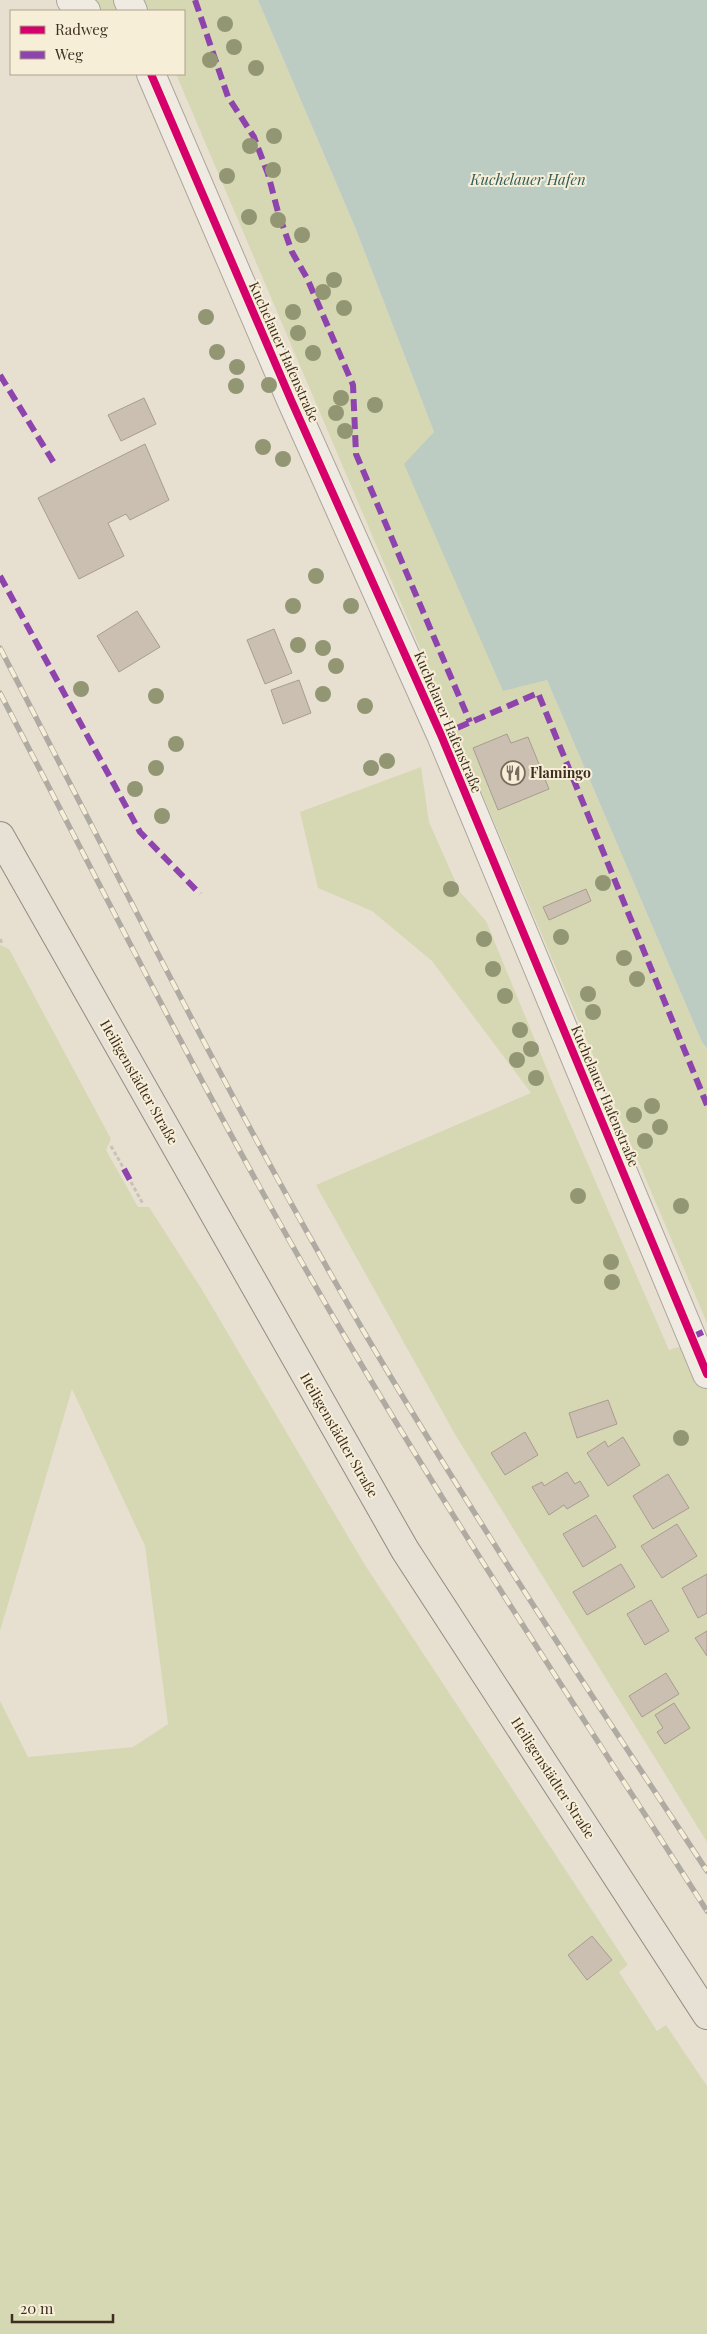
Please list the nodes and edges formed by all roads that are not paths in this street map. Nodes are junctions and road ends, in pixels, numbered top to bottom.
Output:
1 (71, 0) edge
2 (85, 10) edge
3 (150, 78) edge
4 (0, 836) edge
5 (707, 1374) edge
6 (707, 2015) edge

1 - 2 street
3 - 5 street, Kuchelauer Hafenstraße
4 - 6 main road, Heiligenstädter Straße

